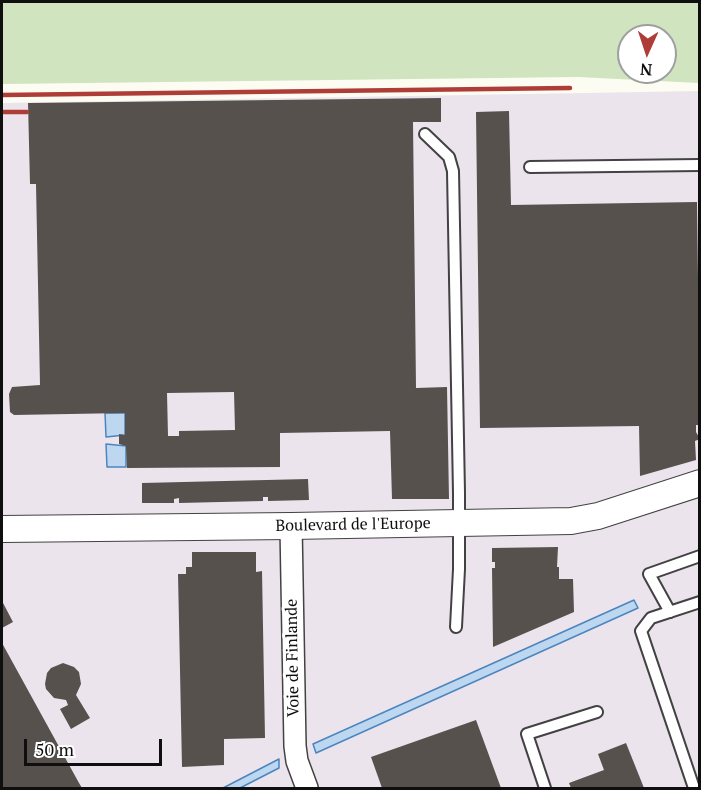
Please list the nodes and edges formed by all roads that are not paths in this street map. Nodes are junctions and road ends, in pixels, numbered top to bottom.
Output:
1 (425, 134) dead end
2 (699, 165) edge
3 (530, 167) dead end
4 (699, 483) edge
5 (459, 523) junction
6 (291, 526) junction
7 (2, 529) edge
8 (699, 556) edge
9 (699, 603) edge
10 (670, 612) junction
11 (456, 627) dead end
12 (597, 712) dead end
13 (307, 789) edge
14 (545, 789) edge
15 (694, 789) edge

1 - 5 lane
2 - 3 lane
4 - 5 street, Boulevard de l'Europe
5 - 6 street, Boulevard de l'Europe
5 - 11 lane
6 - 7 street, Boulevard de l'Europe
6 - 13 street, Voie de Finlande
8 - 10 lane
9 - 10 lane
10 - 15 lane
12 - 14 lane

